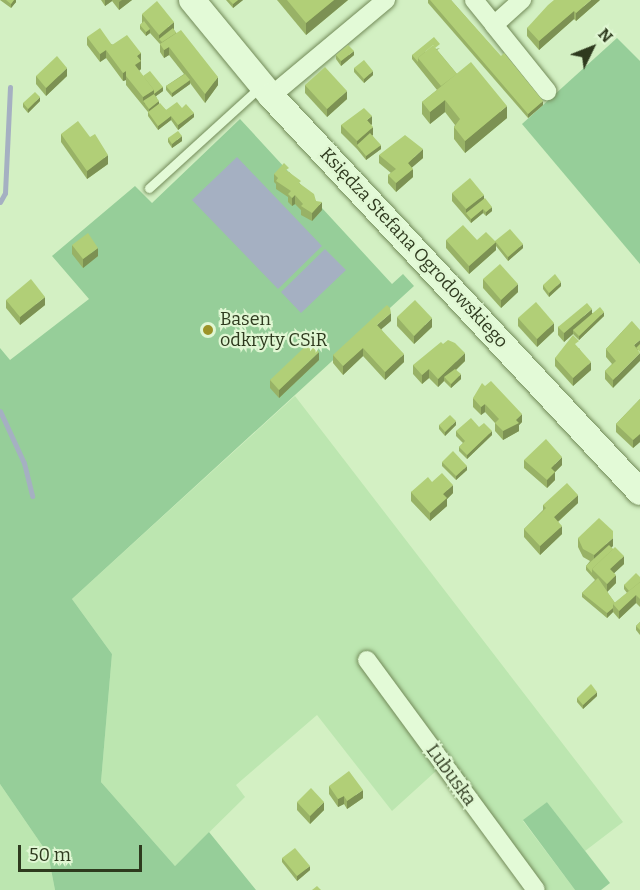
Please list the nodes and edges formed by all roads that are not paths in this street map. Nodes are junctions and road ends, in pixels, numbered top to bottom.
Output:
1 (192, 0) edge
2 (386, 0) edge
3 (474, 0) edge
4 (522, 0) edge
5 (494, 25) junction
6 (267, 90) junction
7 (548, 91) dead end
8 (149, 188) dead end
9 (640, 492) edge
10 (366, 660) dead end
11 (536, 890) edge

1 - 6 street, Księdza Stefana Ogrodowskiego
2 - 6 street
3 - 5 street
4 - 5 street
5 - 7 street
6 - 8 lane
6 - 9 street, Księdza Stefana Ogrodowskiego
10 - 11 street, Lubuska

